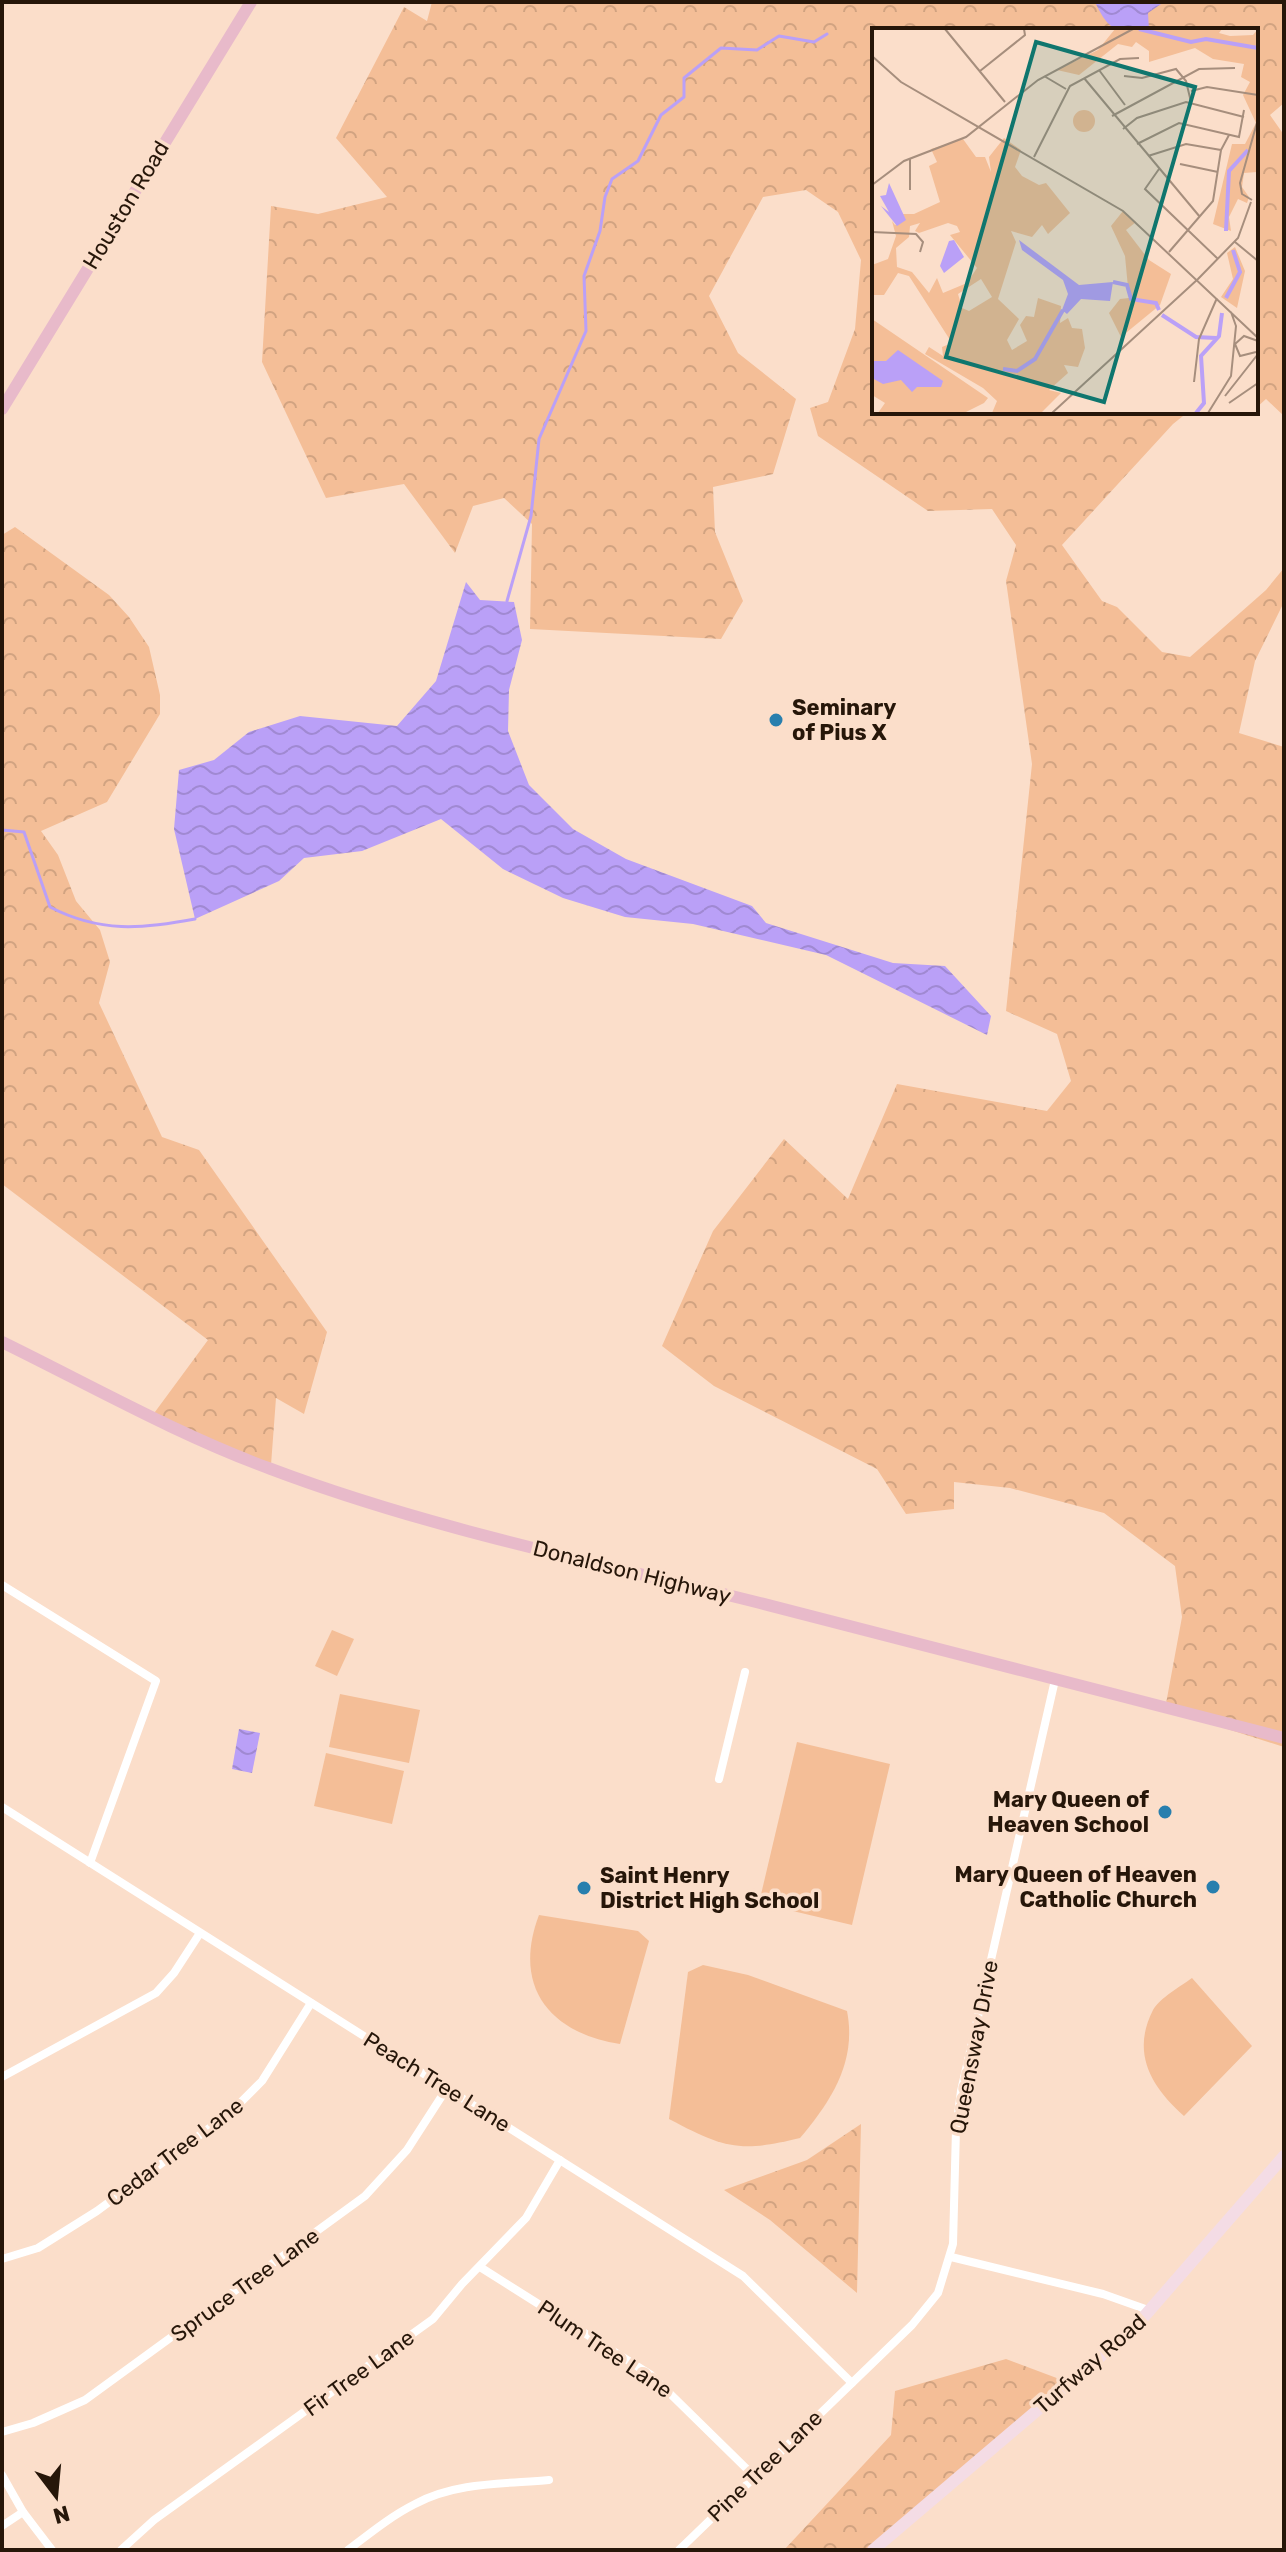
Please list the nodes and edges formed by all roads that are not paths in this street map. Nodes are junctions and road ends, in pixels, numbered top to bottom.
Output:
1 (251, 2) edge
2 (2, 409) edge
3 (2, 1342) edge
4 (2, 1585) edge
5 (745, 1672) dead end
6 (1055, 1680) junction
7 (1284, 1738) edge
8 (719, 1779) dead end
9 (2, 1807) edge
10 (90, 1863) junction
11 (200, 1933) junction
12 (311, 2003) junction
13 (2, 2077) edge
14 (447, 2088) junction
15 (1284, 2156) edge
16 (560, 2160) junction
17 (951, 2257) junction
18 (2, 2259) edge
19 (480, 2267) junction
20 (1151, 2311) junction
21 (852, 2383) junction
22 (2, 2432) edge
23 (2, 2475) edge
24 (754, 2476) junction
25 (549, 2480) dead end
26 (23, 2512) junction
27 (2, 2526) edge
28 (52, 2550) edge
29 (121, 2550) edge
30 (348, 2550) edge
31 (679, 2550) edge
32 (873, 2550) edge

1 - 2 main road, Houston Road
3 - 6 main road, Donaldson Highway
4 - 10 street
5 - 8 street
6 - 7 main road, Donaldson Highway
6 - 17 street, Queensway Drive
9 - 10 street, Peach Tree Lane
10 - 11 street, Peach Tree Lane
11 - 12 street, Peach Tree Lane
11 - 13 street
12 - 14 street, Peach Tree Lane
12 - 18 street, Cedar Tree Lane
14 - 16 street, Peach Tree Lane
14 - 22 street, Spruce Tree Lane
15 - 20 main road, Turfway Road
16 - 19 street, Fir Tree Lane
16 - 21 street, Peach Tree Lane
17 - 20 street
17 - 21 street, Queensway Drive
19 - 24 street, Plum Tree Lane
19 - 29 street, Fir Tree Lane
20 - 32 main road, Turfway Road
21 - 24 street, Pine Tree Lane
23 - 26 street
24 - 31 street, Pine Tree Lane
25 - 30 street
26 - 27 street
26 - 28 street

